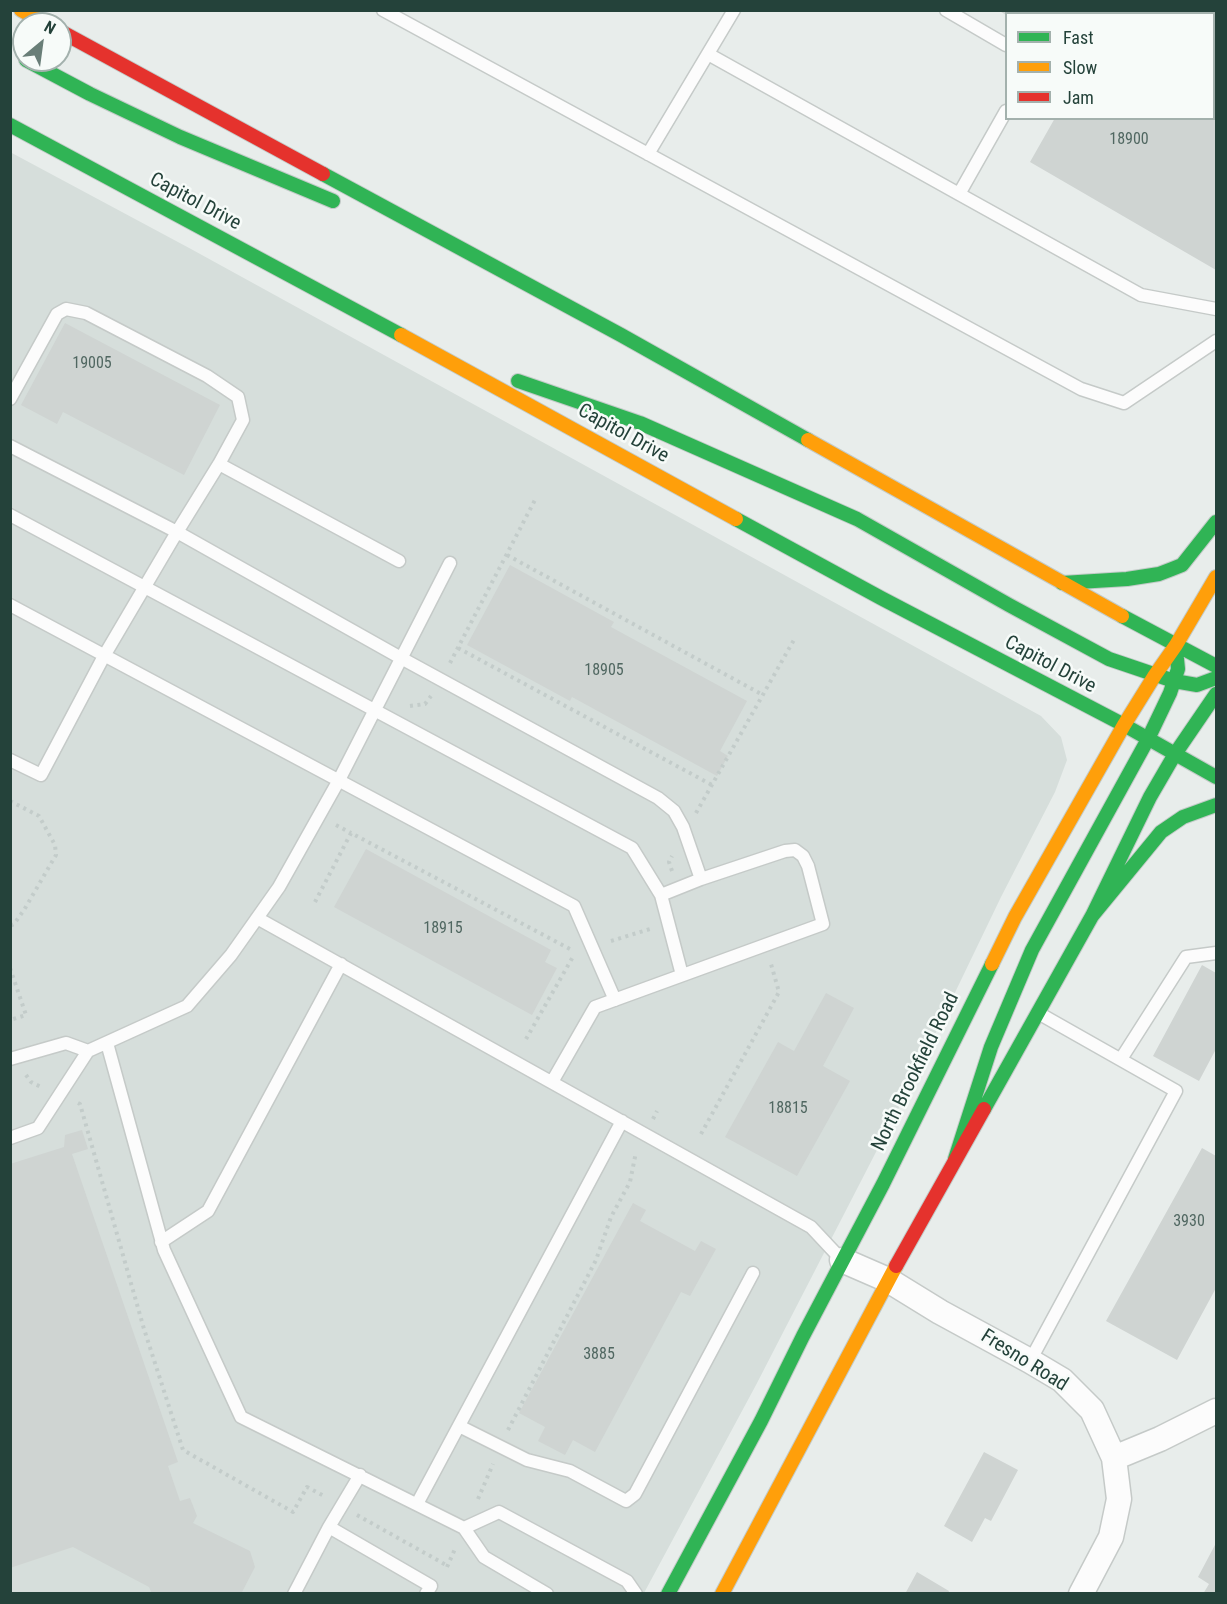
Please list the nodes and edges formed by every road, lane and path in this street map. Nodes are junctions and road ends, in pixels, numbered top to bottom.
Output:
1 (383, 10) edge
2 (734, 10) edge
3 (946, 10) edge
4 (72, 38) edge
5 (1005, 44) edge
6 (708, 54) junction
7 (49, 72) edge
8 (1005, 113) edge
9 (10, 125) edge
10 (648, 154) junction
11 (959, 194) junction
12 (342, 204) dead end
13 (385, 222) dead end
14 (504, 272) junction
15 (1216, 309) edge
16 (1216, 341) edge
17 (434, 353) junction
18 (10, 399) edge
19 (10, 446) edge
20 (219, 464) junction
21 (536, 498) dead end
22 (10, 515) edge
23 (1216, 522) edge
24 (177, 532) junction
25 (507, 555) junction
26 (399, 561) dead end
27 (450, 563) dead end
28 (1216, 577) edge
29 (1062, 583) junction
30 (145, 587) junction
31 (10, 605) edge
32 (795, 638) dead end
33 (1176, 645) junction
34 (458, 648) junction
35 (104, 656) junction
36 (401, 658) junction
37 (1212, 659) edge
38 (1155, 675) junction
39 (1216, 678) edge
40 (441, 680) junction
41 (1174, 681) junction
42 (1194, 690) junction
43 (1216, 694) edge
44 (763, 695) junction
45 (382, 696) junction
46 (375, 710) junction
47 (1124, 725) junction
48 (1179, 725) dead end
49 (1148, 739) junction
50 (1175, 754) junction
51 (10, 759) edge
52 (1216, 777) edge
53 (339, 780) junction
54 (712, 785) junction
55 (10, 801) edge
56 (1216, 804) edge
57 (685, 833) junction
58 (701, 879) junction
59 (678, 888) junction
60 (661, 895) junction
61 (315, 902) dead end
62 (1092, 916) junction
63 (257, 918) junction
64 (669, 923) junction
65 (10, 926) edge
66 (766, 945) junction
67 (592, 947) junction
68 (1216, 953) edge
69 (341, 964) junction
70 (10, 968) edge
71 (682, 975) junction
72 (615, 1000) junction
73 (1038, 1013) junction
74 (10, 1020) edge
75 (526, 1040) dead end
76 (107, 1043) junction
77 (88, 1051) junction
78 (10, 1059) edge
79 (1120, 1059) junction
80 (552, 1082) junction
81 (657, 1111) dead end
82 (622, 1121) junction
83 (645, 1134) junction
84 (701, 1134) dead end
85 (10, 1138) edge
86 (955, 1159) junction
87 (161, 1242) junction
88 (842, 1260) junction
89 (753, 1273) dead end
90 (888, 1280) junction
91 (1030, 1361) junction
92 (1216, 1411) edge
93 (459, 1426) junction
94 (500, 1447) junction
95 (1114, 1458) junction
96 (360, 1476) junction
97 (417, 1504) junction
98 (329, 1527) junction
99 (464, 1528) junction
100 (448, 1566) dead end
101 (294, 1593) edge
102 (426, 1593) edge
103 (547, 1593) edge
104 (636, 1593) edge
105 (668, 1593) edge
106 (722, 1593) edge
107 (1081, 1593) edge

1 - 10 lane
2 - 6 lane
3 - 5 lane
4 - 14 main road
6 - 10 lane
6 - 11 lane
7 - 12 main road
8 - 11 lane
9 - 17 main road, Capitol Drive
10 - 16 lane
11 - 15 lane
13 - 14 main road
14 - 29 main road
17 - 38 main road
17 - 47 main road, Capitol Drive
18 - 20 lane
19 - 24 lane
20 - 24 lane
20 - 26 lane
21 - 25 path
22 - 30 lane
23 - 29 main road
24 - 30 lane
24 - 36 lane
25 - 34 path
25 - 44 path
27 - 36 lane
28 - 33 main road, North Brookfield Road
29 - 33 main road
30 - 35 lane
30 - 46 lane
31 - 35 lane
32 - 44 path
33 - 37 main road
33 - 38 main road, North Brookfield Road
33 - 41 main road
34 - 40 path
34 - 54 path
35 - 51 lane
35 - 53 lane
36 - 40 lane
36 - 45 lane
37 - 42 main road
38 - 41 main road
38 - 47 main road, North Brookfield Road
39 - 42 main road
40 - 45 path
40 - 57 lane
41 - 42 main road
41 - 49 main road
43 - 50 main road
44 - 54 path
45 - 46 lane
46 - 53 lane
46 - 60 lane
47 - 49 main road, Capitol Drive
47 - 88 main road, North Brookfield Road
48 - 50 main road
49 - 50 main road, Capitol Drive
49 - 86 main road
50 - 52 main road, Capitol Drive
50 - 62 main road
53 - 63 lane
53 - 67 lane
54 - 57 path
55 - 65 path
56 - 62 main road
57 - 58 lane
57 - 59 path
58 - 59 lane
58 - 66 lane
59 - 60 lane
60 - 64 lane
61 - 75 path
62 - 73 main road
63 - 69 lane
63 - 76 lane
64 - 67 path
64 - 71 lane
66 - 71 lane
66 - 84 path
67 - 72 lane
68 - 79 lane
69 - 80 lane
69 - 87 lane
70 - 74 path
71 - 72 lane
72 - 80 lane
73 - 79 lane
73 - 86 main road
76 - 77 lane
76 - 87 lane
77 - 78 lane
77 - 85 lane
79 - 91 lane
80 - 82 lane
81 - 83 path
82 - 83 lane
82 - 93 lane
83 - 88 lane
83 - 94 path
86 - 90 main road
87 - 96 lane
88 - 90 street, Fresno Road
88 - 105 main road, North Brookfield Road
89 - 94 lane
90 - 91 street, Fresno Road
90 - 106 main road
91 - 95 street, Fresno Road
92 - 95 street
93 - 94 lane
93 - 97 lane
94 - 99 path
95 - 107 street, Fresno Road
96 - 97 lane
96 - 98 lane
97 - 99 lane
98 - 101 lane
98 - 102 lane
99 - 100 path
99 - 103 lane
99 - 104 lane

